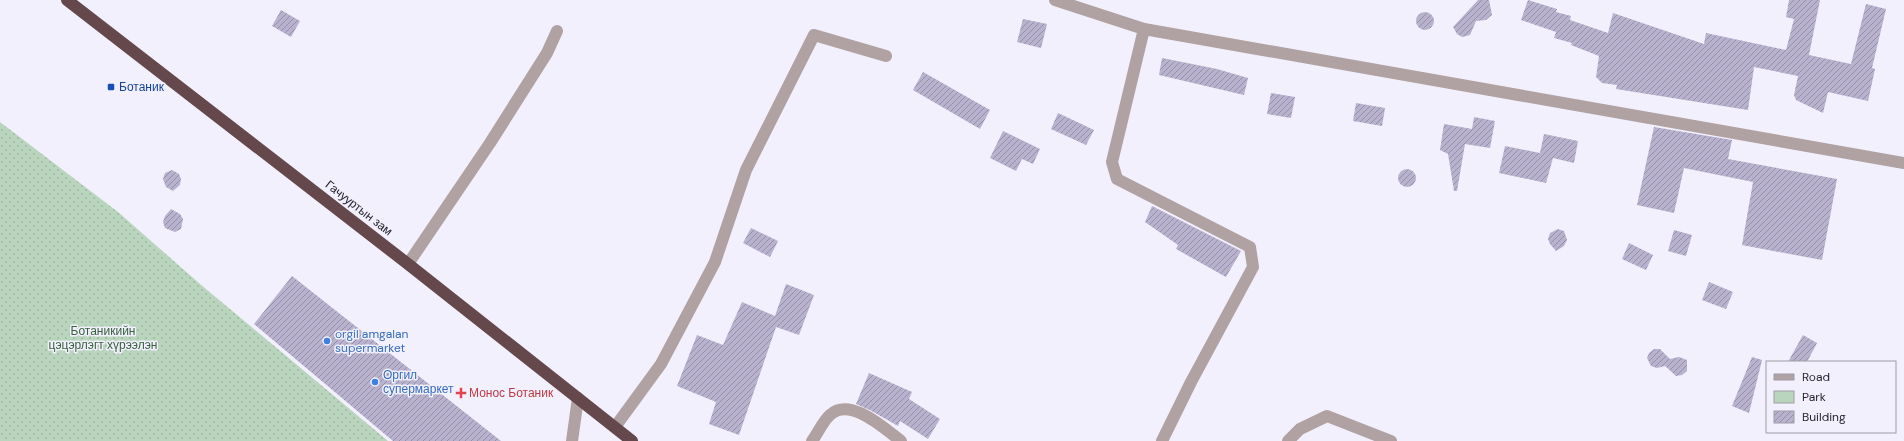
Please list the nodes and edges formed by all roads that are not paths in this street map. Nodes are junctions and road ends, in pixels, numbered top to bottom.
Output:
1 (67, 0) edge
2 (1055, 0) edge
3 (1144, 29) junction
4 (557, 31) dead end
5 (886, 56) dead end
6 (1904, 163) edge
7 (408, 264) junction
8 (578, 398) junction
9 (615, 427) junction
10 (572, 441) edge
11 (632, 441) edge
12 (812, 441) edge
13 (901, 441) edge
14 (1162, 441) edge
15 (1288, 441) edge
16 (1391, 441) edge

1 - 7 highway, Гачууртын зам
2 - 3 street
3 - 6 street
3 - 14 street
4 - 7 street
5 - 9 street
7 - 8 highway, Гачууртын зам
8 - 9 highway, Гачууртын зам
8 - 10 street
9 - 11 highway, Гачууртын зам
12 - 13 street
15 - 16 street

